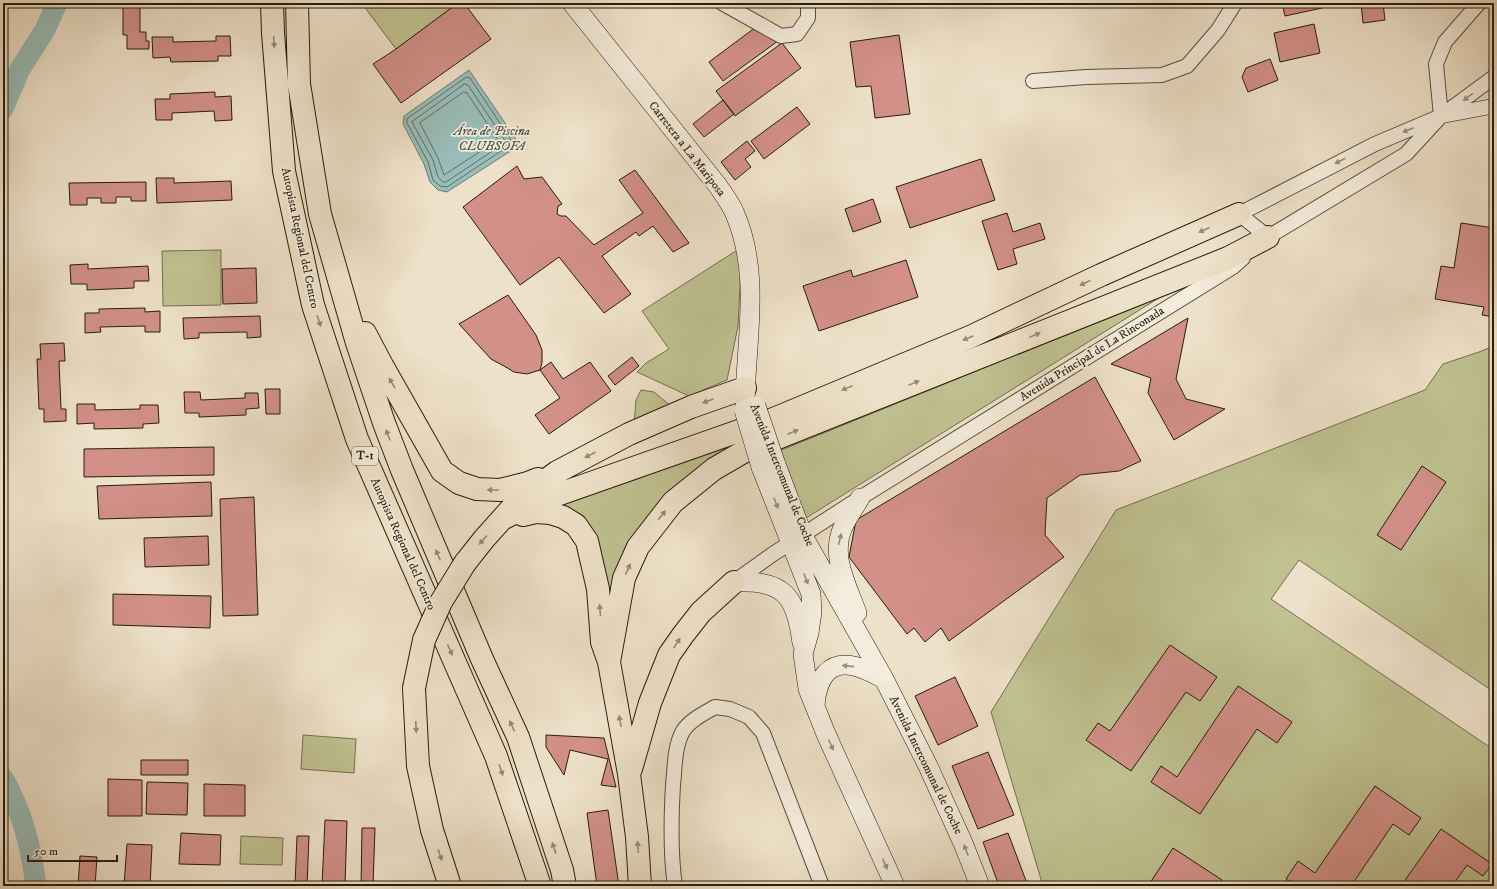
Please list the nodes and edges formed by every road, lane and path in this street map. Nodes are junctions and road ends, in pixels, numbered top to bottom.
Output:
1 (272, 3) edge
2 (297, 3) edge
3 (572, 3) edge
4 (722, 3) edge
5 (808, 3) edge
6 (1235, 3) edge
7 (1479, 3) edge
8 (1494, 77) edge
9 (1033, 81) dead end
10 (1494, 106) edge
11 (1441, 116) junction
12 (1239, 214) junction
13 (1268, 237) junction
14 (342, 287) junction
15 (749, 401) junction
16 (557, 472) junction
17 (860, 498) junction
18 (502, 519) junction
19 (798, 539) junction
20 (734, 582) junction
21 (864, 644) junction
22 (803, 654) junction
23 (609, 662) junction
24 (884, 679) junction
25 (815, 710) junction
26 (630, 774) junction
27 (450, 886) edge
28 (540, 886) edge
29 (565, 886) edge
30 (640, 886) edge
31 (674, 886) edge
32 (822, 886) edge
33 (894, 886) edge
34 (980, 886) edge

1 -> 28 highway, Autopista Regional del Centro / T-1
2 - 14 highway, Autopista Regional del Centro / T-1
3 - 15 main road, Carretera a La Mariposa
4 - 5 street
6 - 9 street
7 - 11 street
8 -> 11 street, Avenida Principal de La Rinconada
10 - 11 street, Avenida Principal de La Rinconada
11 -> 12 street, Avenida Principal de La Rinconada
11 - 13 street, Avenida Principal de La Rinconada
12 - 13 street
12 -> 18 highway
13 - 17 street, Avenida Principal de La Rinconada
23 -> 13 highway
16 -> 14 highway
29 -> 14 highway, Autopista Regional del Centro / T-1
15 -> 16 highway
15 - 19 main road, Avenida Intercomunal de Coche, bridge
16 - 18 highway
17 - 19 street, Avenida Principal de La Rinconada
21 -> 17 main road
23 -> 18 highway
18 -> 27 highway, bridge
19 - 20 street, Avenida Principal de La Rinconada
19 - 21 main road, Avenida Intercomunal de Coche
19 -> 22 main road, Avenida Intercomunal de Coche
20 - 22 main road
26 -> 20 highway
21 - 24 main road, Avenida Intercomunal de Coche
22 - 25 main road, Avenida Intercomunal de Coche
26 -> 23 highway
24 -> 25 main road
34 -> 24 main road, Avenida Intercomunal de Coche
25 -> 33 main road, Avenida Intercomunal de Coche
30 -> 26 highway
31 - 32 street

